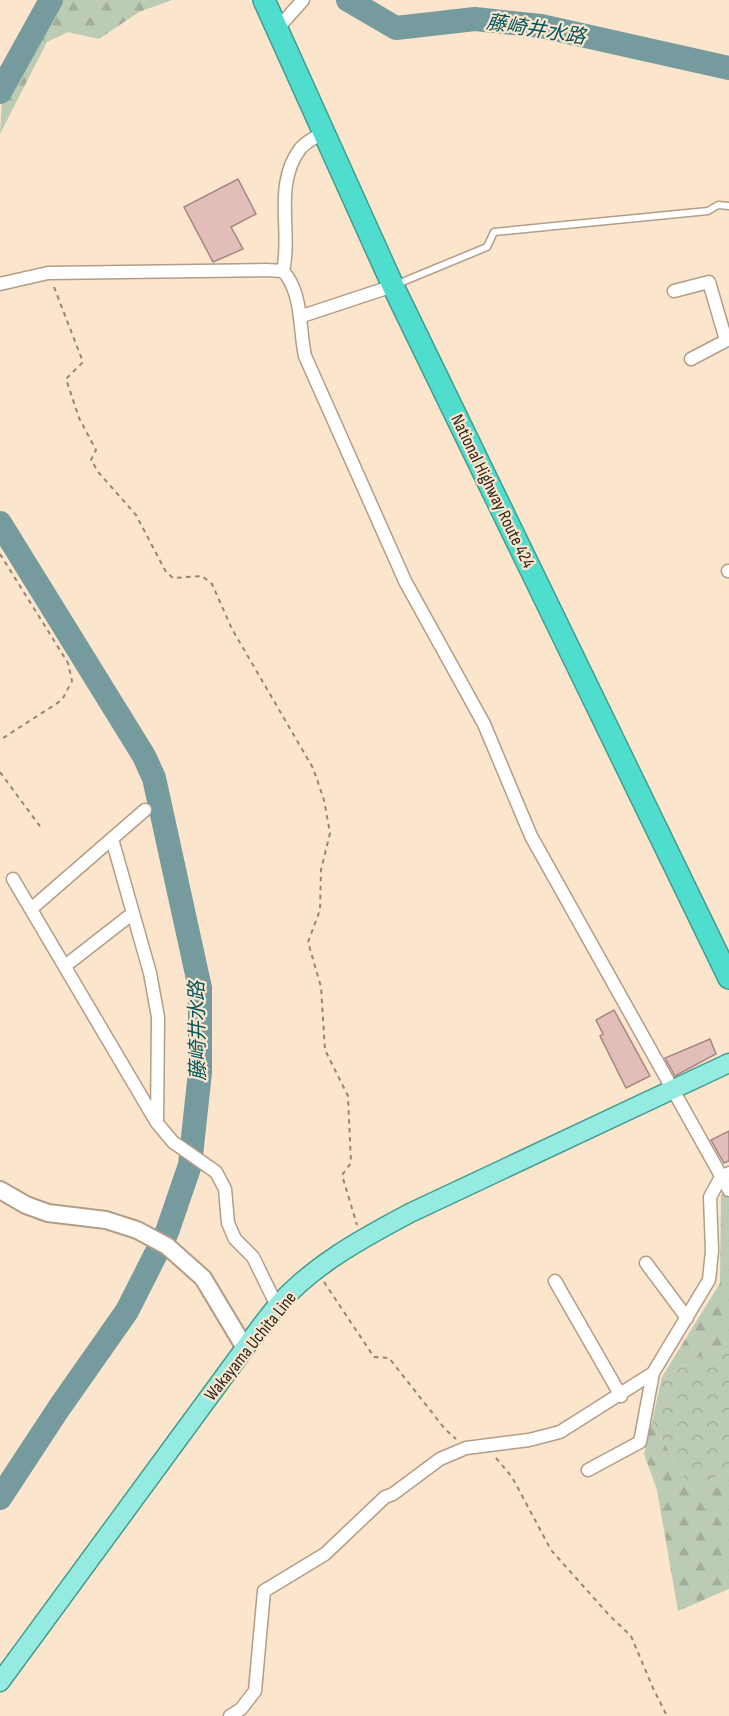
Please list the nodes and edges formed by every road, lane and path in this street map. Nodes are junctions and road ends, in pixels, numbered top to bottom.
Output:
1 (264, 0) edge
2 (303, 0) edge
3 (277, 29) junction
4 (322, 133) junction
5 (729, 206) edge
6 (283, 271) junction
7 (48, 273) junction
8 (0, 284) edge
9 (393, 286) junction
10 (674, 291) dead end
11 (302, 316) junction
12 (728, 339) edge
13 (691, 359) dead end
14 (0, 554) edge
15 (0, 740) edge
16 (0, 772) edge
17 (145, 810) dead end
18 (42, 830) dead end
19 (112, 839) junction
20 (13, 879) dead end
21 (31, 909) junction
22 (133, 913) junction
23 (65, 966) junction
24 (729, 978) edge
25 (729, 1064) edge
26 (672, 1091) junction
27 (157, 1123) junction
28 (725, 1175) edge
29 (0, 1190) edge
30 (729, 1190) edge
31 (362, 1239) junction
32 (645, 1263) dead end
33 (315, 1270) junction
34 (555, 1281) dead end
35 (277, 1306) junction
36 (687, 1318) junction
37 (245, 1348) junction
38 (653, 1373) junction
39 (621, 1396) junction
40 (466, 1448) junction
41 (588, 1470) dead end
42 (0, 1682) edge
43 (230, 1716) edge
44 (667, 1716) edge

1 - 3 highway, National Highway Route 424
2 - 3 street
3 - 4 highway, National Highway Route 424
4 - 6 street
4 - 9 highway, National Highway Route 424
5 - 9 lane
6 - 7 street
6 - 11 street
7 - 8 street
7 - 31 path
9 - 11 street
9 - 24 highway, National Highway Route 424
10 - 12 street
11 - 26 street
12 - 13 street
14 - 15 path
16 - 18 path
17 - 19 street
19 - 21 street
19 - 22 street
20 - 21 street
21 - 23 street
22 - 23 street
22 - 27 street
23 - 27 street
25 - 26 main road, Wakayama Uchita Line
26 - 28 street
26 - 31 main road, Wakayama Uchita Line
27 - 35 street
28 - 30 street
28 - 36 street
29 - 37 street
31 - 33 main road, Wakayama Uchita Line
32 - 36 street
33 - 35 main road, Wakayama Uchita Line
33 - 40 path
34 - 39 street
35 - 37 main road, Wakayama Uchita Line
36 - 38 street
37 - 42 main road, Wakayama Uchita Line
38 - 39 street
38 - 41 street
39 - 40 street
40 - 43 street
40 - 44 path

